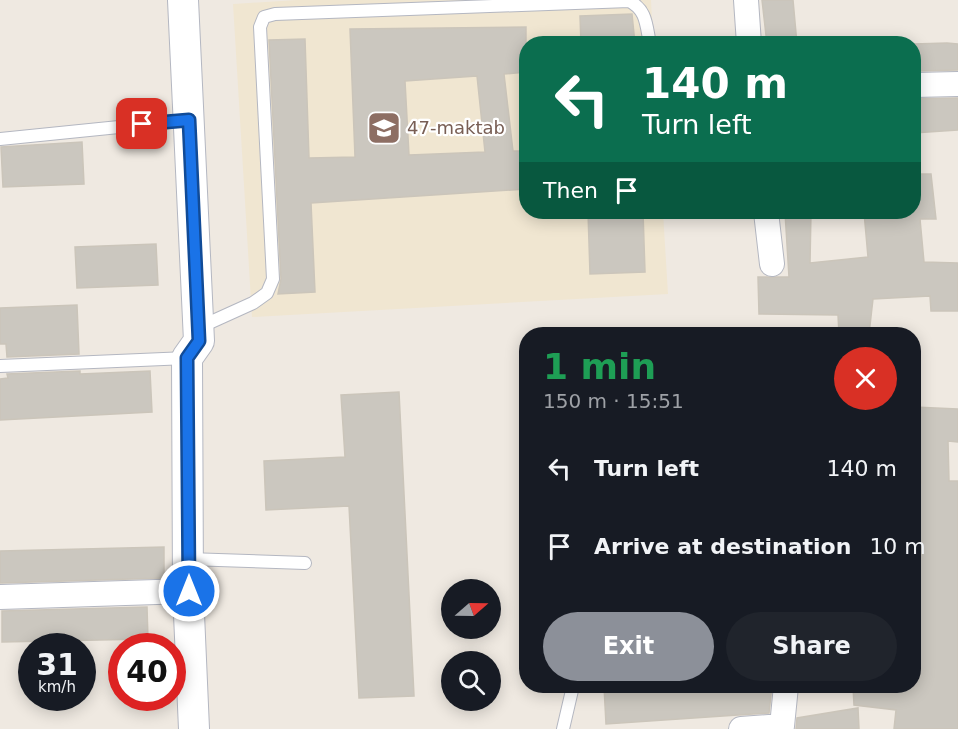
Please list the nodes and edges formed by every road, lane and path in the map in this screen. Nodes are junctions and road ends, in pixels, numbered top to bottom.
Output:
1 (183, 0) edge
2 (746, 0) edge
3 (648, 36) edge
4 (748, 36) edge
5 (958, 84) edge
6 (921, 85) edge
7 (189, 120) junction
8 (0, 139) edge
9 (767, 219) edge
10 (772, 264) dead end
11 (199, 328) junction
12 (187, 358) junction
13 (0, 366) edge
14 (189, 559) junction
15 (305, 563) dead end
16 (189, 591) junction
17 (0, 597) edge
18 (571, 693) edge
19 (785, 693) edge
20 (194, 729) edge
21 (563, 729) edge
22 (741, 729) edge

1 - 7 street
2 - 4 street
3 - 11 lane
5 - 6 street
7 - 8 lane
7 - 11 street
9 - 10 street
11 - 12 street
12 - 13 lane
12 - 14 street
14 - 15 lane
14 - 16 street
16 - 17 street
16 - 20 street
18 - 21 lane
19 - 22 street

